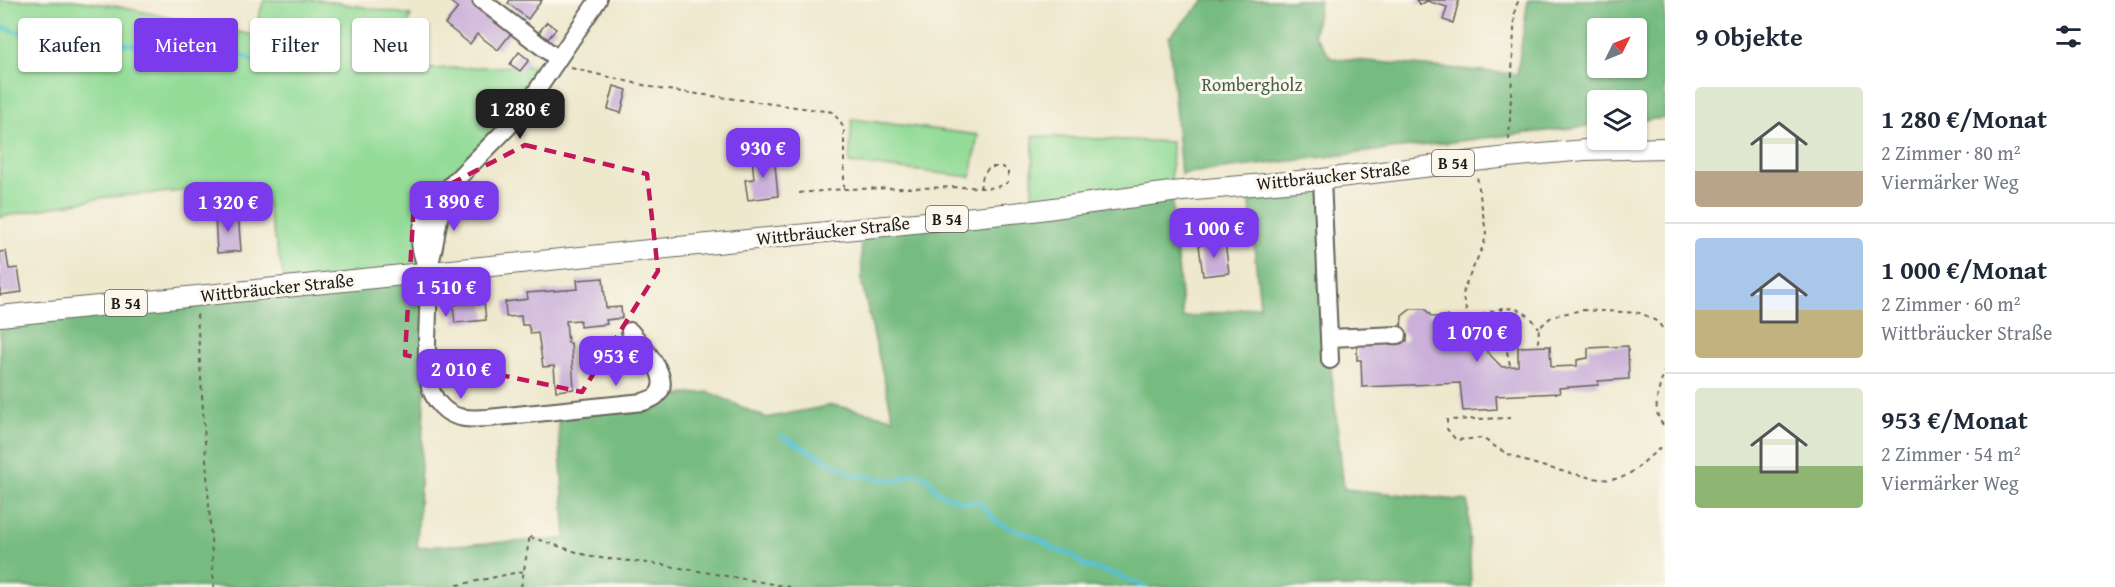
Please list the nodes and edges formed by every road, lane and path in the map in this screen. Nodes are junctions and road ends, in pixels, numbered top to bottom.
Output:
1 (481, 0) edge
2 (598, 0) edge
3 (1519, 0) edge
4 (556, 62) junction
5 (1665, 148) edge
6 (1508, 157) junction
7 (1474, 160) junction
8 (1322, 179) junction
9 (980, 188) junction
10 (844, 189) junction
11 (799, 194) dead end
12 (427, 272) junction
13 (196, 296) junction
14 (1501, 307) junction
15 (0, 316) edge
16 (1469, 320) junction
17 (1467, 324) dead end
18 (1539, 328) junction
19 (630, 331) dead end
20 (1665, 332) edge
21 (1398, 335) dead end
22 (1329, 338) junction
23 (1538, 343) dead end
24 (1330, 360) dead end
25 (1510, 365) dead end
26 (1665, 369) edge
27 (1511, 418) dead end
28 (1665, 428) edge
29 (1665, 445) edge
30 (524, 571) junction
31 (214, 587) edge
32 (448, 587) edge
33 (521, 587) edge
34 (790, 587) edge

1 - 4 street
2 - 4 street
3 - 6 path
4 - 10 path
4 - 12 street
5 - 6 main road, Wittbräucker Straße / B 54
6 - 7 main road, Wittbräucker Straße / B 54
7 - 8 main road, Wittbräucker Straße / B 54
7 - 16 path
8 - 12 main road, Wittbräucker Straße / B 54
8 - 22 street
9 - 9 path
9 - 10 path
10 - 11 path
12 - 13 main road, Wittbräucker Straße / B 54
12 - 19 street
13 - 15 main road, Wittbräucker Straße / B 54
13 - 31 path
14 - 16 path
14 - 18 path
14 - 25 path
16 - 17 path
18 - 20 path
18 - 23 path
21 - 22 street
22 - 24 street
26 - 28 path
27 - 29 path
30 - 32 path
30 - 33 path
30 - 34 path

